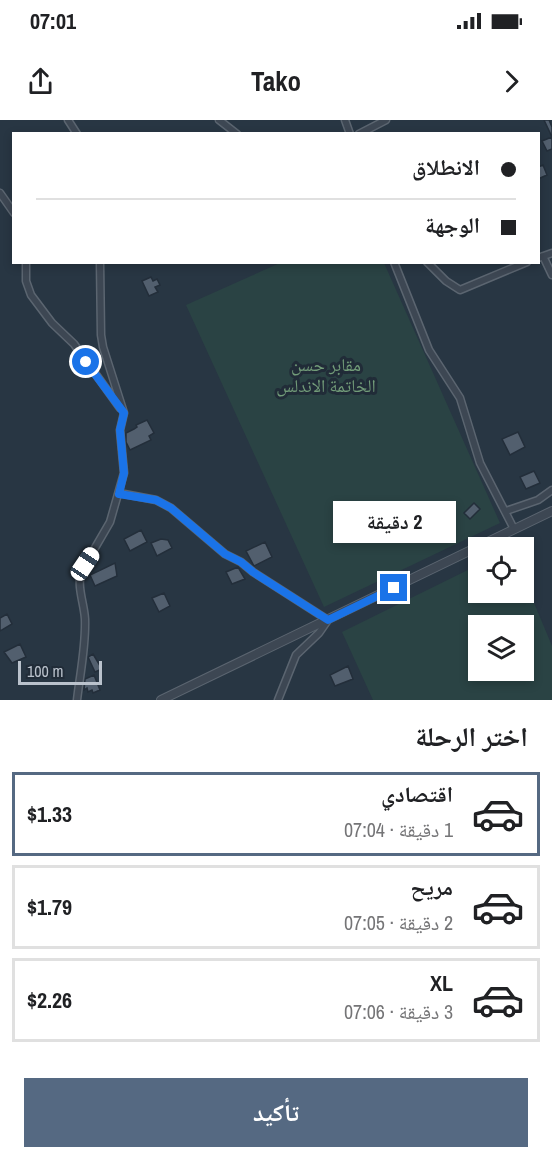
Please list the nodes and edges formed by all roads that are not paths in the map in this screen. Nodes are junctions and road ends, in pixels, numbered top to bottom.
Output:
1 (219, 120) edge
2 (386, 120) edge
3 (234, 132) edge
4 (363, 132) edge
5 (0, 193) edge
6 (12, 210) edge
7 (552, 252) edge
8 (541, 257) edge
9 (26, 264) edge
10 (100, 264) edge
11 (395, 264) edge
12 (429, 264) edge
13 (522, 264) edge
14 (552, 275) edge
15 (124, 413) junction
16 (552, 490) edge
17 (119, 494) junction
18 (506, 511) junction
19 (552, 511) edge
20 (514, 529) junction
21 (328, 620) junction
22 (77, 700) edge
23 (161, 700) edge
24 (278, 700) edge

1 - 3 street
2 - 4 street
5 - 6 street
7 - 8 street
8 - 14 street
9 - 15 street
10 - 15 street
11 - 18 street
12 - 13 street
15 - 17 street
16 - 18 street
17 - 21 street
17 - 22 street
18 - 20 street
19 - 20 street
20 - 21 street
21 - 23 street
21 - 24 street

